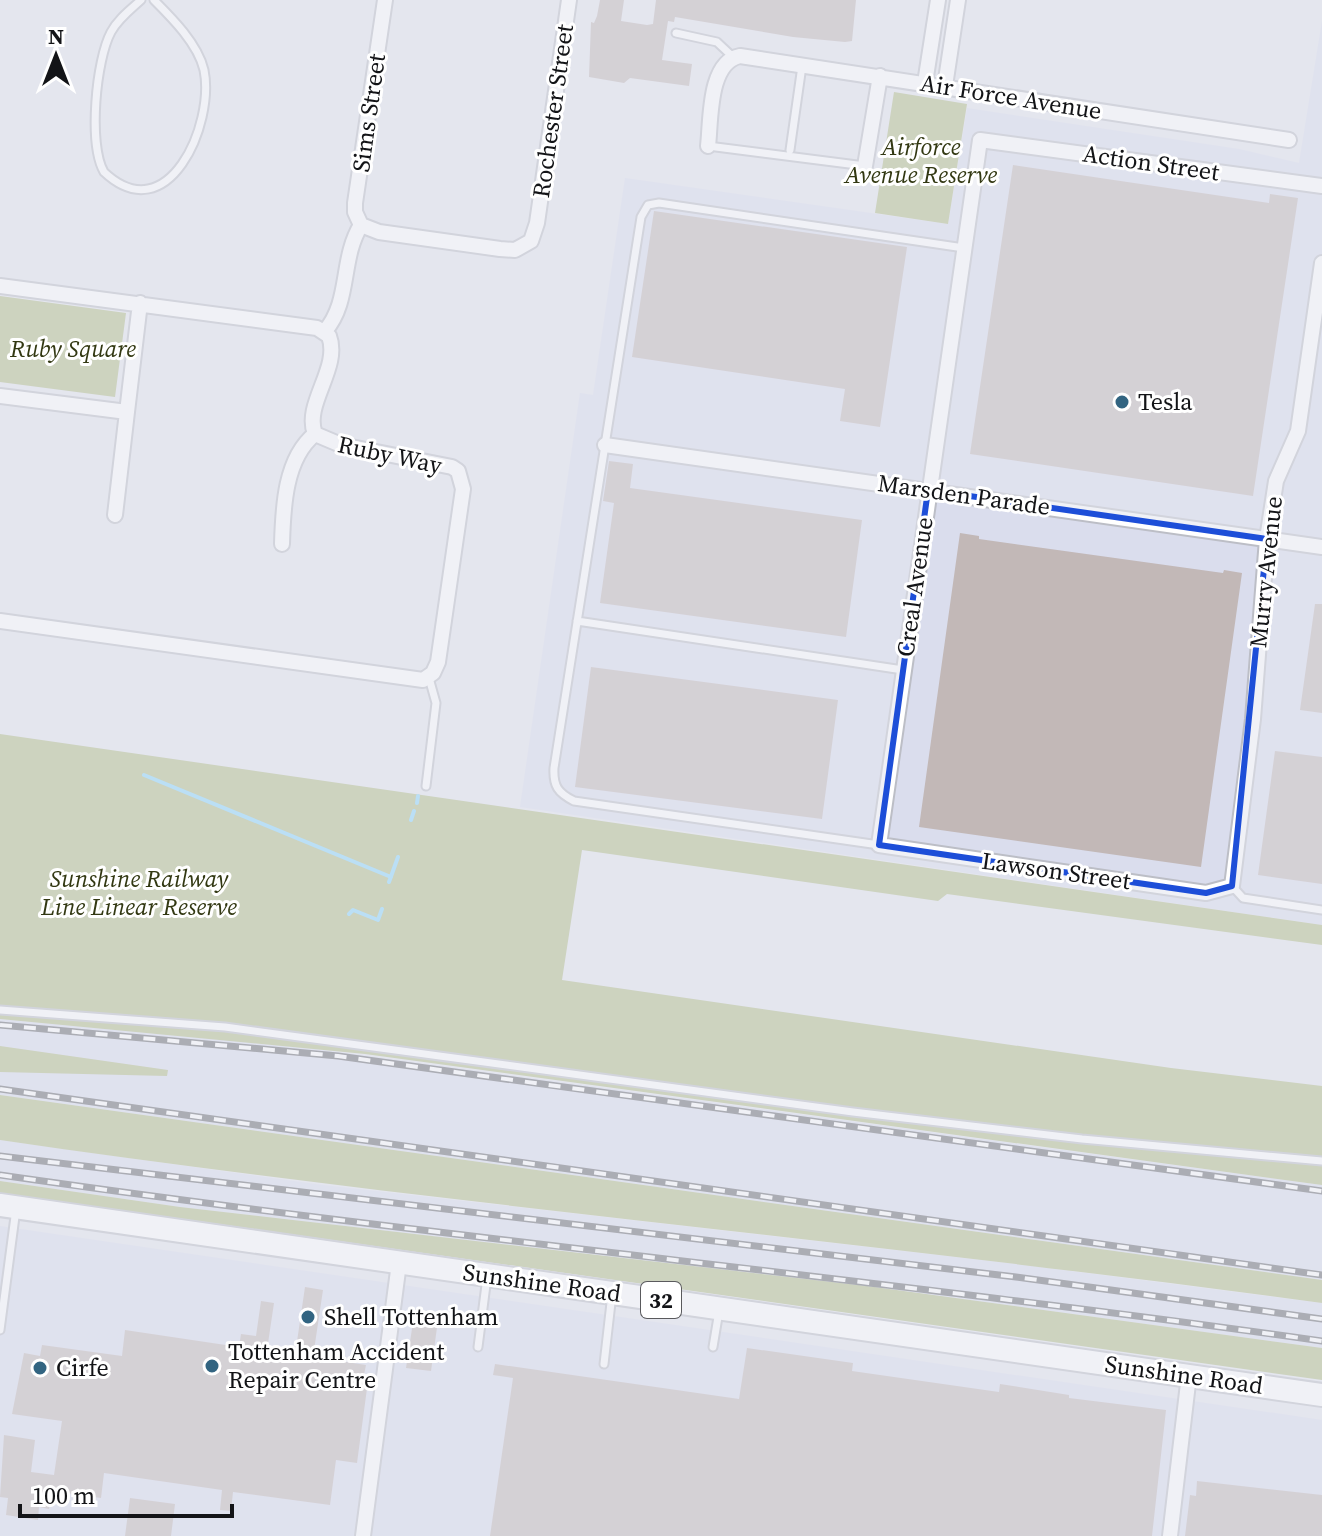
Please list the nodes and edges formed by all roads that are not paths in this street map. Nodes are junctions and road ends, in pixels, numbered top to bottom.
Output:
1 (141, 0) edge
2 (154, 0) edge
3 (385, 0) edge
4 (569, 0) edge
5 (938, 0) edge
6 (958, 0) edge
7 (676, 33) dead end
8 (733, 57) junction
9 (802, 64) junction
10 (880, 76) junction
11 (925, 83) junction
12 (945, 86) junction
13 (980, 140) joint
14 (1289, 140) dead end
15 (708, 146) joint
16 (790, 150) dead end
17 (865, 166) joint
18 (1322, 186) edge
19 (361, 225) junction
20 (964, 248) junction
21 (1322, 263) edge
22 (5, 284) edge
23 (140, 303) junction
24 (325, 331) junction
25 (1314, 373) edge
26 (0, 396) edge
27 (127, 412) junction
28 (315, 434) junction
29 (605, 445) junction
30 (928, 490) junction
31 (115, 515) dead end
32 (1267, 539) junction
33 (282, 544) dead end
34 (1322, 547) edge
35 (0, 621) edge
36 (577, 621) junction
37 (903, 670) junction
38 (429, 678) junction
39 (426, 786) dead end
40 (879, 845) junction
41 (1232, 886) junction
42 (1322, 910) edge
43 (0, 1010) edge
44 (1322, 1161) edge
45 (8, 1207) edge
46 (399, 1263) junction
47 (487, 1275) junction
48 (613, 1293) junction
49 (0, 1297) edge
50 (720, 1309) junction
51 (2, 1317) junction
52 (0, 1330) edge
53 (478, 1347) dead end
54 (713, 1347) dead end
55 (604, 1364) dead end
56 (1189, 1375) junction
57 (1322, 1395) edge
58 (363, 1536) edge
59 (1170, 1536) edge

1 - 2 lane
3 - 19 street, Sims Street
4 - 19 street, Rochester Street
5 - 11 street
6 - 12 street
7 - 8 lane
8 - 9 street, Air Force Avenue
8 - 15 street
9 - 10 street, Air Force Avenue
9 - 16 lane
10 - 11 street, Air Force Avenue
10 - 17 street
11 - 12 street, Air Force Avenue
12 - 14 street, Air Force Avenue
13 - 18 street, Action Street
13 - 20 street, Creal Avenue
15 - 17 lane
19 - 24 street
20 - 29 lane
20 - 30 street, Creal Avenue
21 - 25 street, Murry Avenue
22 - 23 street
23 - 24 street
23 - 27 street
24 - 28 street, Ruby Way
25 - 32 street, Murry Avenue
26 - 27 street
27 - 31 street
28 - 33 street
28 - 38 street, Ruby Way
29 - 30 street, Marsden Parade
29 - 36 lane
30 - 32 street, Marsden Parade
30 - 37 street, Creal Avenue
32 - 34 street, Marsden Parade
32 - 41 street, Murry Avenue
35 - 38 street
36 - 37 lane
36 - 40 lane
37 - 40 street, Creal Avenue
38 - 39 lane, Ruby Way
40 - 41 street, Lawson Street
41 - 42 lane
43 - 44 lane
45 - 46 main road, Sunshine Road / 32
45 - 51 lane
46 - 47 main road, Sunshine Road / 32
46 - 58 street
47 - 48 main road, Sunshine Road / 32
47 - 53 lane
48 - 50 main road, Sunshine Road / 32
48 - 55 lane
49 - 51 lane
50 - 54 lane
50 - 56 main road, Sunshine Road / 32
51 - 52 lane
56 - 57 main road, Sunshine Road / 32
56 - 59 street

